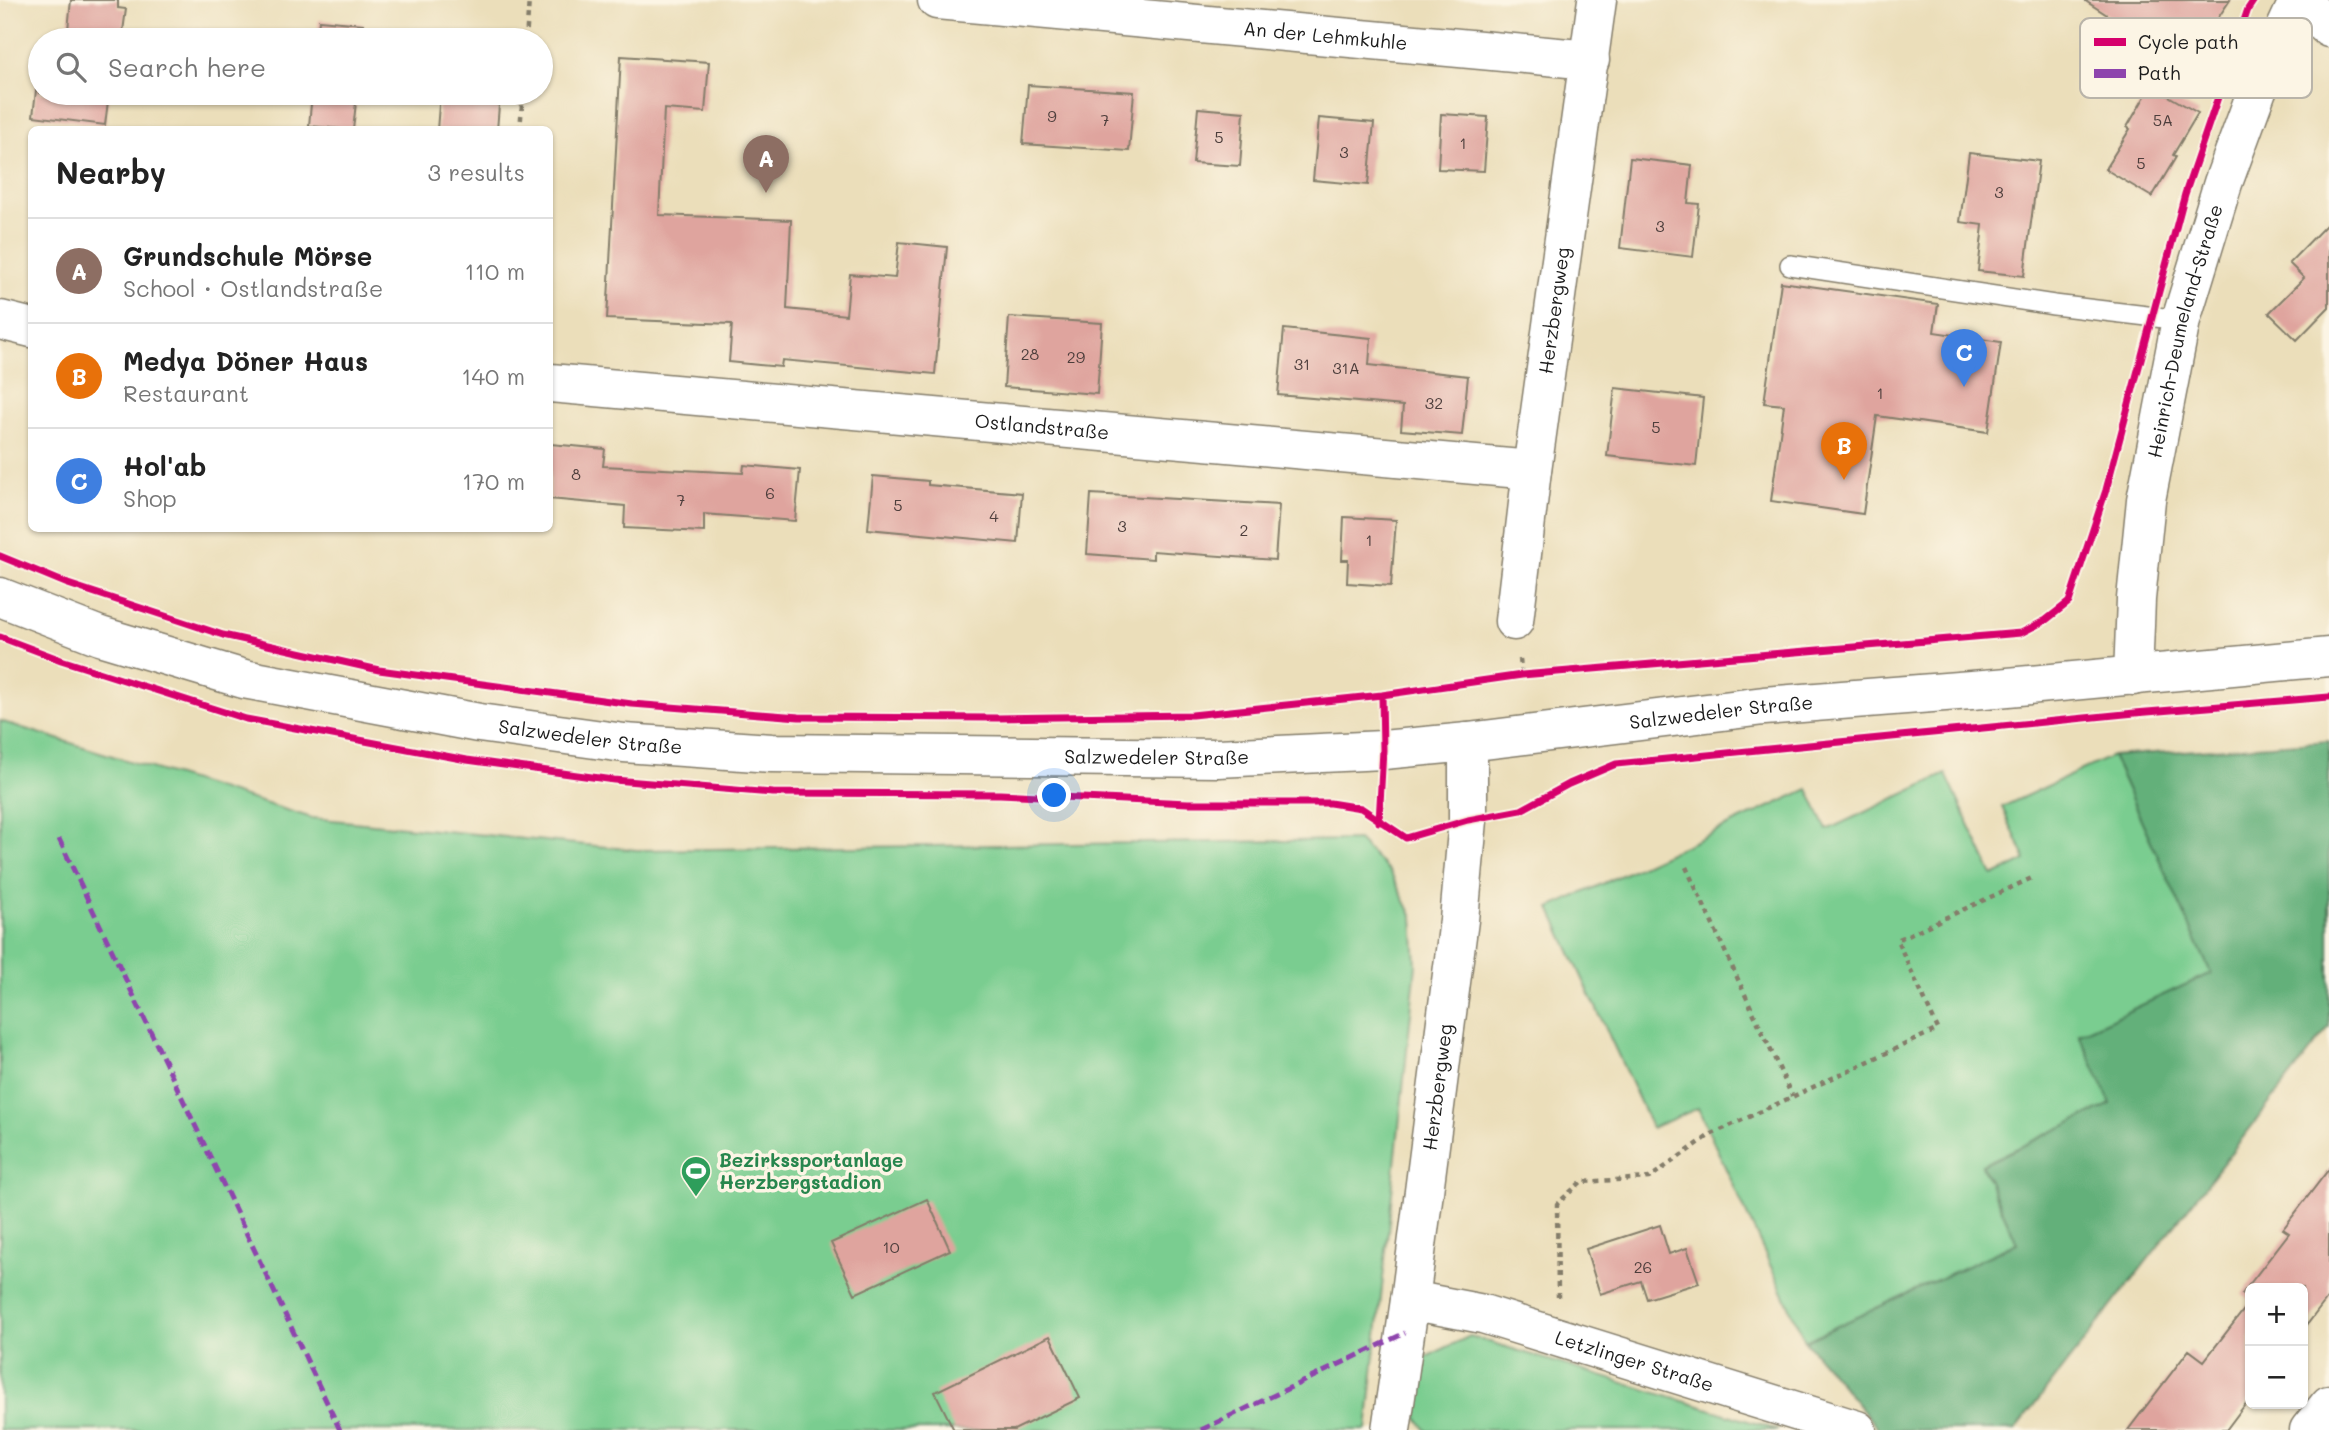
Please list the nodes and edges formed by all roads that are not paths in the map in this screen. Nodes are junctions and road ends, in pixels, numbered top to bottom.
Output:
1 (937, 0) edge
2 (1597, 0) edge
3 (2299, 0) edge
4 (2291, 18) edge
5 (2329, 28) edge
6 (1590, 60) junction
7 (2254, 98) edge
8 (1790, 265) dead end
9 (0, 320) edge
10 (2181, 320) junction
11 (28, 327) edge
12 (553, 383) edge
13 (1532, 470) junction
14 (0, 597) edge
15 (1514, 621) dead end
16 (2329, 657) edge
17 (2133, 676) junction
18 (1468, 742) junction
19 (1410, 1300) junction
20 (2329, 1405) edge
21 (1391, 1430) edge
22 (1857, 1430) edge
23 (2309, 1430) edge

1 - 6 street, An der Lehmkuhle
2 - 6 street, Herzbergweg
3 - 4 street, Heinrich-Deumeland-Straße
3 - 5 street
6 - 13 street, Herzbergweg
7 - 10 street, Heinrich-Deumeland-Straße
8 - 10 lane
9 - 11 street
10 - 17 street, Heinrich-Deumeland-Straße
12 - 13 street, Ostlandstraße
13 - 15 street, Herzbergweg
14 - 18 street, Salzwedeler Straße
16 - 17 street, Salzwedeler Straße
17 - 18 street, Salzwedeler Straße
18 - 19 street, Herzbergweg
19 - 21 street, Herzbergweg
19 - 22 street, Letzlinger Straße
20 - 23 street

